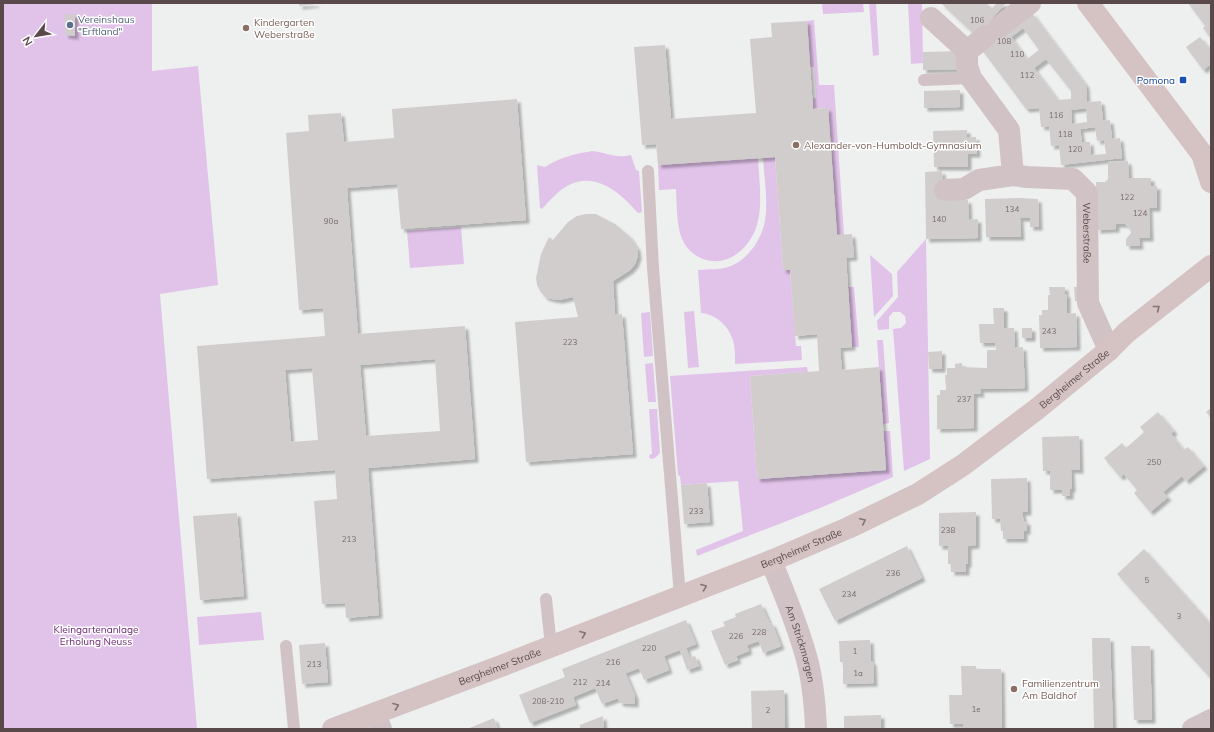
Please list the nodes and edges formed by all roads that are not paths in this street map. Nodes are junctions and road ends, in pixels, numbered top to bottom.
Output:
1 (1030, 3) edge
2 (1088, 3) edge
3 (931, 18) dead end
4 (967, 50) junction
5 (971, 78) junction
6 (924, 80) dead end
7 (1206, 156) edge
8 (648, 171) dead end
9 (1013, 175) junction
10 (1211, 182) edge
11 (946, 190) dead end
12 (1211, 266) edge
13 (1109, 350) junction
14 (771, 561) junction
15 (680, 596) junction
16 (546, 599) dead end
17 (286, 646) dead end
18 (551, 646) junction
19 (1211, 720) edge
20 (378, 721) edge
21 (294, 729) edge
22 (333, 729) edge
23 (816, 729) edge
24 (1193, 729) edge

1 - 4 street
2 - 7 main road
3 - 4 street
4 - 5 street
5 - 6 lane
5 - 9 street
7 - 10 main road
8 - 15 lane
9 - 11 street, Weberstraße
9 - 13 street, Weberstraße
13 -> 12 main road, Bergheimer Straße
14 -> 13 main road, Bergheimer Straße
15 -> 14 main road, Bergheimer Straße
14 - 23 street, Am Strickmorgen
18 -> 15 main road, Bergheimer Straße
16 - 18 lane
17 - 21 lane
20 -> 18 main road, Bergheimer Straße
19 - 24 street
20 - 22 main road, Bergheimer Straße

